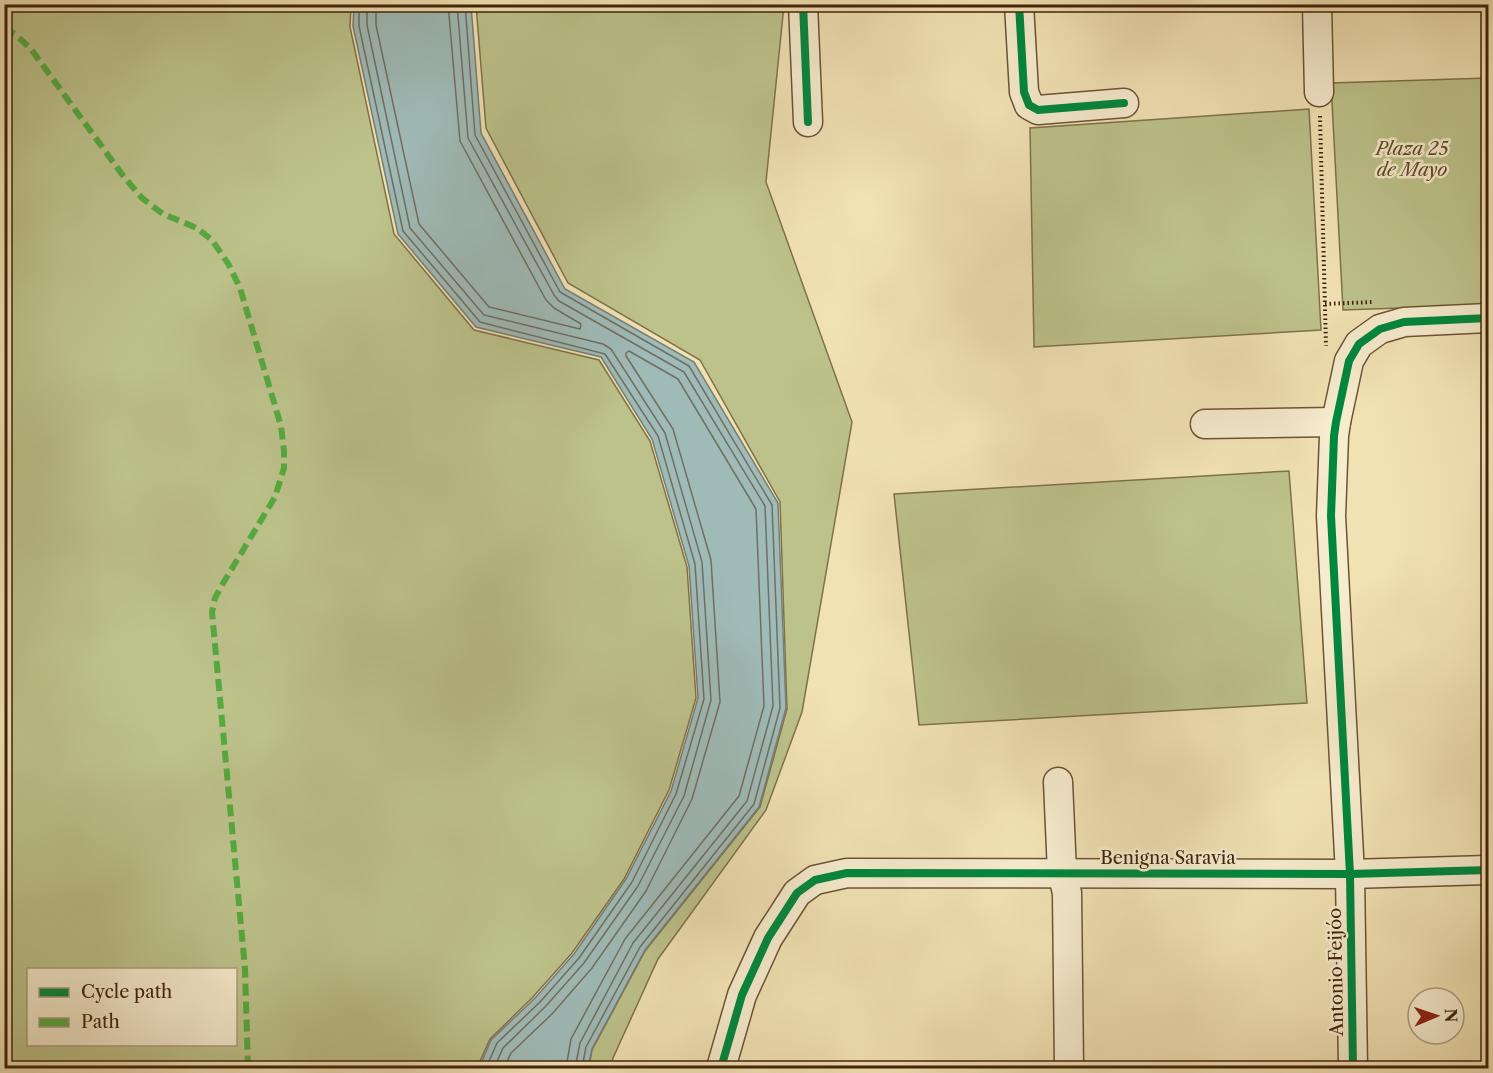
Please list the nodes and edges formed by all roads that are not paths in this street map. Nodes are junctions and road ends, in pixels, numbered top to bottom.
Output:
1 (803, 4) edge
2 (1019, 4) edge
3 (1317, 4) edge
4 (1319, 92) road end
5 (1124, 103) dead end
6 (808, 122) dead end
7 (1488, 318) edge
8 (1336, 422) junction
9 (1205, 424) dead end
10 (1058, 782) dead end
11 (1488, 870) edge
12 (1062, 872) junction
13 (1350, 874) junction
14 (722, 1068) edge
15 (1069, 1068) edge
16 (1353, 1068) edge

1 - 6 street
2 - 5 street
3 - 4 street
7 - 8 street, Antonio Feijóo
8 - 9 street
8 - 13 street, Antonio Feijóo
10 - 12 street
11 - 13 street, Benigna Saravia
12 - 13 street, Benigna Saravia
12 - 14 street, Benigna Saravia
12 - 15 street
13 - 16 street, Antonio Feijóo

